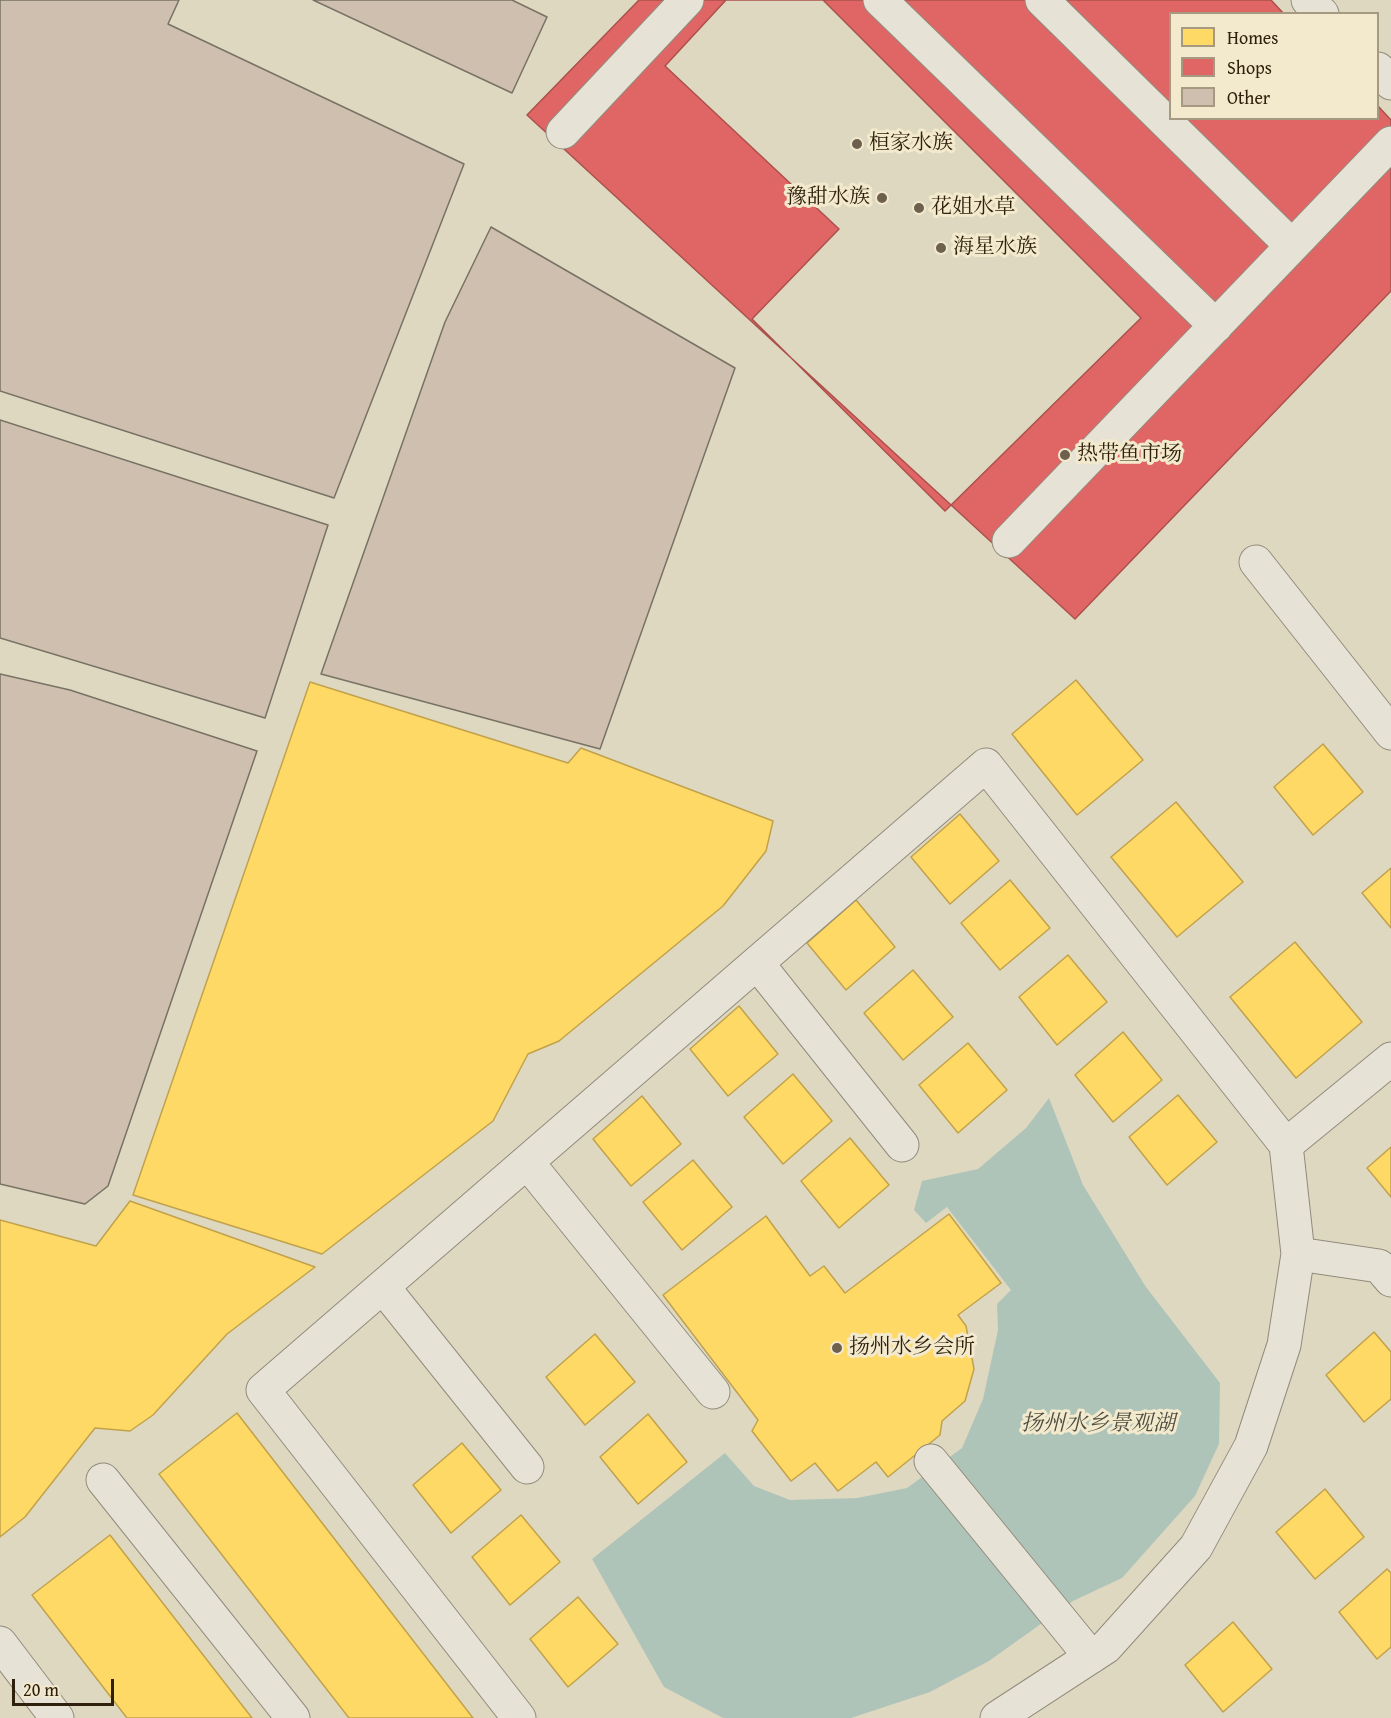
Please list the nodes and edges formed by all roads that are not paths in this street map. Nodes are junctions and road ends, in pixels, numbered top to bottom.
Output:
1 (687, 0) edge
2 (880, 0) edge
3 (1042, 0) edge
4 (1308, 0) edge
5 (1320, 12) edge
6 (1379, 71) edge
7 (1391, 82) edge
8 (563, 132) dead end
9 (1391, 143) edge
10 (1292, 246) junction
11 (1216, 326) junction
12 (1009, 542) dead end
13 (1256, 562) dead end
14 (1391, 733) edge
15 (757, 963) junction
16 (1391, 1059) edge
17 (902, 1144) dead end
18 (1286, 1145) junction
19 (527, 1162) junction
20 (1298, 1254) junction
21 (1391, 1280) edge
22 (382, 1287) junction
23 (713, 1392) dead end
24 (931, 1461) dead end
25 (527, 1467) dead end
26 (103, 1480) dead end
27 (0, 1642) edge
28 (1091, 1657) junction
29 (57, 1718) edge
30 (293, 1718) edge
31 (519, 1718) edge
32 (997, 1718) edge

1 - 8 street
2 - 11 street
3 - 10 street
4 - 5 street
6 - 7 street
9 - 10 street
10 - 11 street
11 - 12 street
13 - 14 street
15 - 17 street
15 - 18 street
15 - 19 street
16 - 18 street
18 - 20 street
19 - 22 street
19 - 23 street
20 - 21 street
20 - 28 street
22 - 25 street
22 - 31 street
24 - 28 street
26 - 30 street
27 - 29 street
28 - 32 street

